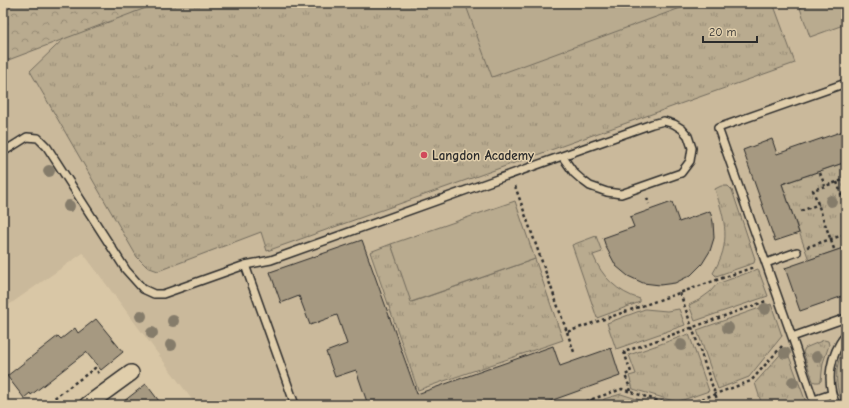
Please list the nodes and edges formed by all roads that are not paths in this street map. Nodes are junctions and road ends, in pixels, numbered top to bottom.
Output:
1 (846, 83) edge
2 (3, 152) edge
3 (562, 156) junction
4 (797, 252) dead end
5 (766, 263) junction
6 (246, 265) junction
7 (846, 318) edge
8 (846, 334) edge
9 (792, 338) junction
10 (131, 373) dead end
11 (832, 394) junction
12 (815, 403) edge
13 (87, 405) edge
14 (295, 405) edge
15 (836, 405) edge

1 - 5 lane
2 - 6 lane
3 - 3 lane
3 - 6 lane
4 - 5 lane
5 - 9 lane
6 - 14 lane
7 - 9 lane
8 - 11 lane
9 - 12 lane
10 - 13 street
11 - 12 lane
11 - 15 lane

